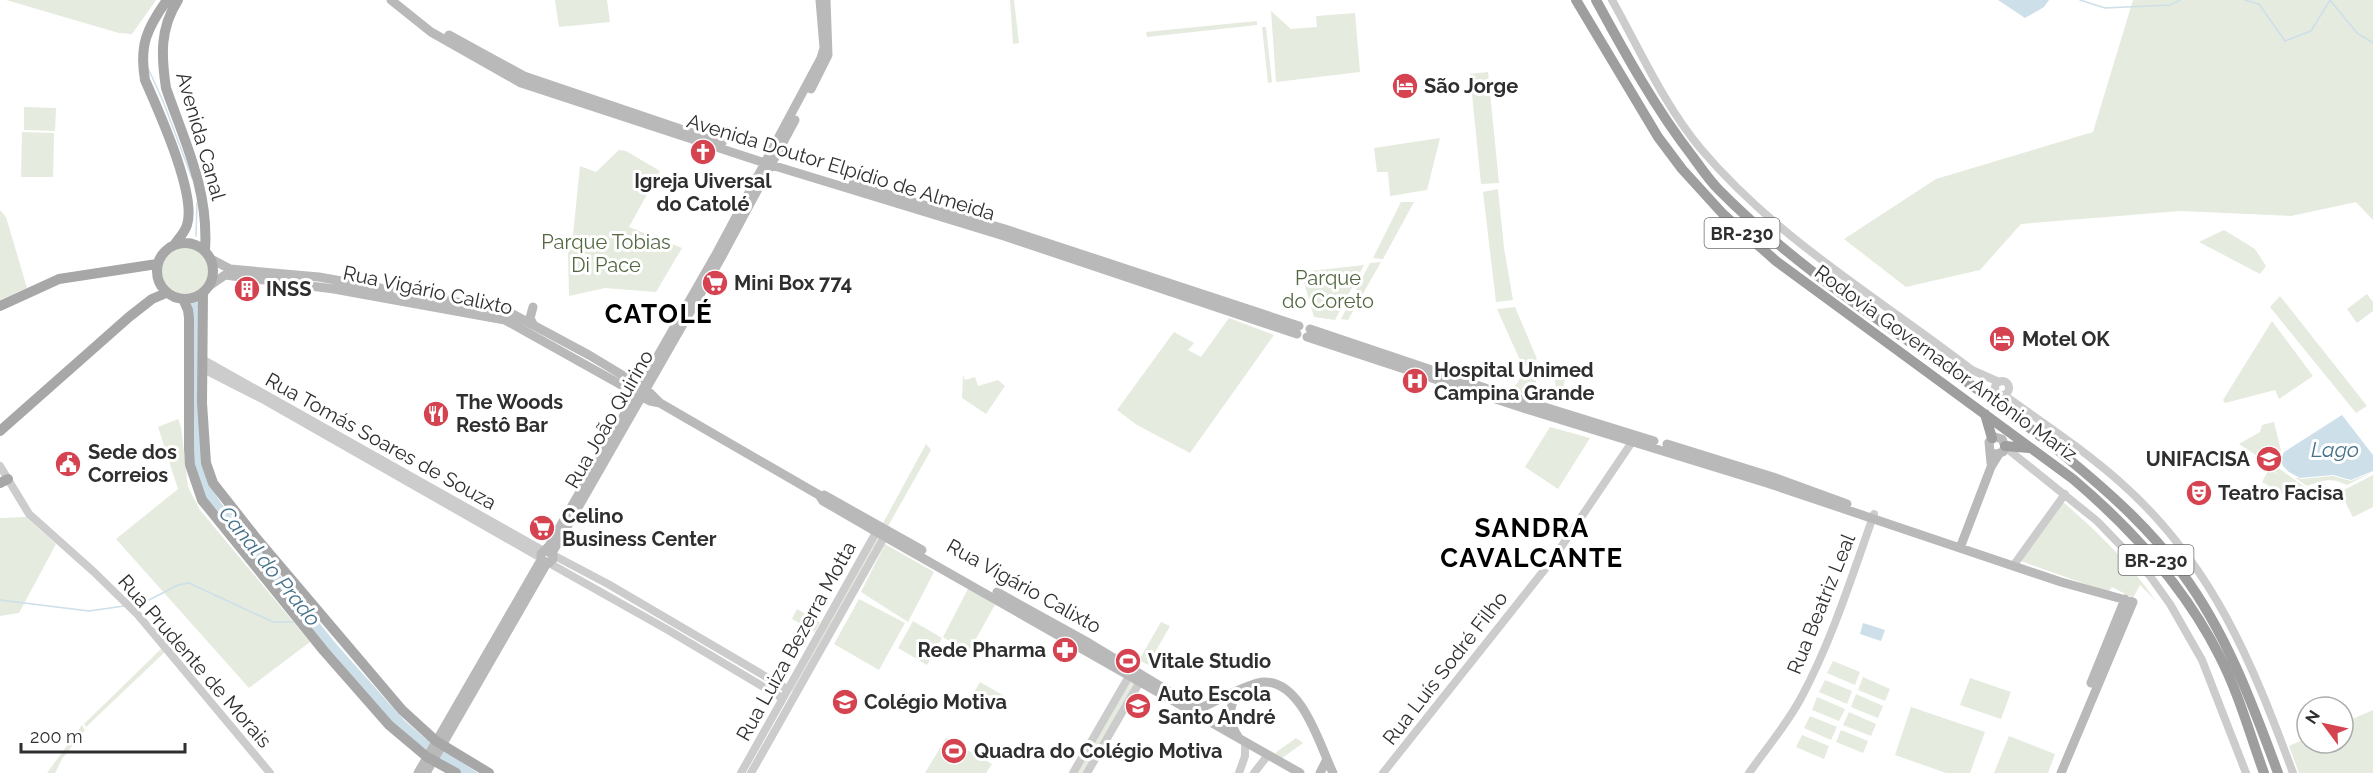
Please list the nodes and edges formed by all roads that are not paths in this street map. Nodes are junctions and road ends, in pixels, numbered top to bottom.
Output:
1 (167, 0) edge
2 (178, 0) edge
3 (391, 0) edge
4 (399, 0) edge
5 (820, 0) edge
6 (826, 0) edge
7 (1576, 0) edge
8 (1596, 0) edge
9 (1612, 0) edge
10 (149, 29) junction
11 (164, 32) junction
12 (827, 48) junction
13 (769, 162) junction
14 (175, 244) junction
15 (208, 254) junction
16 (157, 264) junction
17 (206, 289) junction
18 (166, 293) junction
19 (183, 299) junction
20 (0, 306) edge
21 (532, 307) dead end
22 (533, 324) junction
23 (203, 364) junction
24 (650, 371) junction
25 (625, 377) junction
26 (1973, 386) junction
27 (1996, 386) junction
28 (641, 392) junction
29 (2006, 392) junction
30 (1985, 414) junction
31 (0, 431) edge
32 (1635, 438) junction
33 (1992, 438) junction
34 (2030, 448) junction
35 (2000, 450) junction
36 (0, 466) edge
37 (4, 481) edge
38 (2065, 494) junction
39 (1875, 518) junction
40 (882, 531) junction
41 (1958, 545) junction
42 (547, 557) junction
43 (2014, 563) junction
44 (856, 575) junction
45 (2129, 601) junction
46 (1131, 673) junction
47 (1142, 679) junction
48 (787, 689) junction
49 (1238, 691) junction
50 (782, 698) junction
51 (1243, 741) junction
52 (439, 744) junction
53 (1268, 755) junction
54 (431, 758) junction
55 (1327, 759) junction
56 (270, 773) edge
57 (418, 773) edge
58 (426, 773) edge
59 (456, 773) edge
60 (489, 773) edge
61 (741, 773) edge
62 (751, 773) edge
63 (1073, 773) edge
64 (1087, 773) edge
65 (1239, 773) edge
66 (1254, 773) edge
67 (1300, 773) edge
68 (1320, 773) edge
69 (1333, 773) edge
70 (1383, 773) edge
71 (1749, 773) edge
72 (2055, 773) edge
73 (2061, 773) edge
74 (2246, 773) edge
75 (2264, 773) edge
76 (2278, 773) edge
77 (2293, 773) edge

1 - 10 main road, Avenida Canal
2 - 11 main road, Avenida Canal
3 - 13 main road, Avenida Doutor Elpídio de Almeida
4 - 13 main road, Avenida Doutor Elpídio de Almeida
5 - 12 main road
6 - 12 main road
7 - 30 highway, Rodovia Governador Antônio Mariz / BR-230
8 - 26 highway, Rodovia Governador Antônio Mariz / BR-230
9 - 27 street, BR-230
10 - 11 main road
10 - 14 main road, Avenida Canal
11 - 15 main road, Avenida Canal
12 - 13 main road, Rua João Quirino
13 - 24 main road, Rua João Quirino
13 - 28 main road, Rua João Quirino
13 - 32 main road, Avenida Doutor Elpídio de Almeida
14 - 15 main road
14 - 16 main road
15 - 17 main road
15 - 22 main road, Rua Vigário Calixto
16 - 18 main road
16 - 20 main road
17 - 19 main road
17 - 23 main road
17 - 28 main road, Rua Vigário Calixto
18 - 19 main road
18 - 31 main road
19 - 54 main road
21 - 22 main road
22 - 25 main road, Rua Vigário Calixto
23 - 42 street, Rua Tomás Soares de Souza
23 - 52 main road
24 - 25 main road
24 - 28 main road, Rua João Quirino
25 - 28 main road, Rua Vigário Calixto
26 - 27 street
26 - 76 highway, Rodovia Governador Antônio Mariz / BR-230
27 - 29 street
27 - 29 street
28 - 40 main road, Rua Vigário Calixto
28 - 42 main road, Rua João Quirino
29 - 77 street, BR-230
30 - 33 highway
30 - 34 highway, Rodovia Governador Antônio Mariz / BR-230
32 - 39 main road, Avenida Doutor Elpídio de Almeida
32 - 70 street, Rua Luís Sodré Filho
33 - 35 main road
33 - 35 main road
34 - 35 highway
34 - 75 highway, Rodovia Governador Antônio Mariz / BR-230
35 - 38 street
35 - 41 main road
36 - 37 street, Rua Prudente de Morais
37 - 56 street, Rua Prudente de Morais
38 - 43 street
38 - 74 street
39 - 41 main road, Avenida Doutor Elpídio de Almeida
39 - 71 street, Rua Beatriz Leal
40 - 44 street, Rua Luiza Bezerra Motta
40 - 46 main road, Rua Vigário Calixto
41 - 43 main road, Avenida Doutor Elpídio de Almeida
42 - 48 street, Rua Tomás Soares de Souza
42 - 50 street, Rua Tomás Soares de Souza
42 - 52 main road, Rua João Quirino
43 - 45 main road, Avenida Doutor Elpídio de Almeida
44 - 48 street, Rua Luiza Bezerra Motta
44 - 62 street, Rua Luiza Bezerra Motta
45 - 72 main road
45 - 73 main road
46 - 47 main road, Rua Vigário Calixto
46 - 63 street
47 - 49 main road, Rua Vigário Calixto
47 - 51 main road, Rua Vigário Calixto
47 - 64 street
48 - 50 street, Rua Luiza Bezerra Motta
49 - 51 main road
49 - 55 main road, Rua Vigário Calixto
50 - 61 street, Rua Luiza Bezerra Motta
51 - 53 main road, Rua Vigário Calixto
51 - 65 street
52 - 54 main road, Rua João Quirino
52 - 60 main road
53 - 66 street
53 - 67 main road, Rua Vigário Calixto
54 - 57 main road
54 - 58 main road
54 - 59 main road
55 - 68 main road
55 - 69 main road, Rua Vigário Calixto

